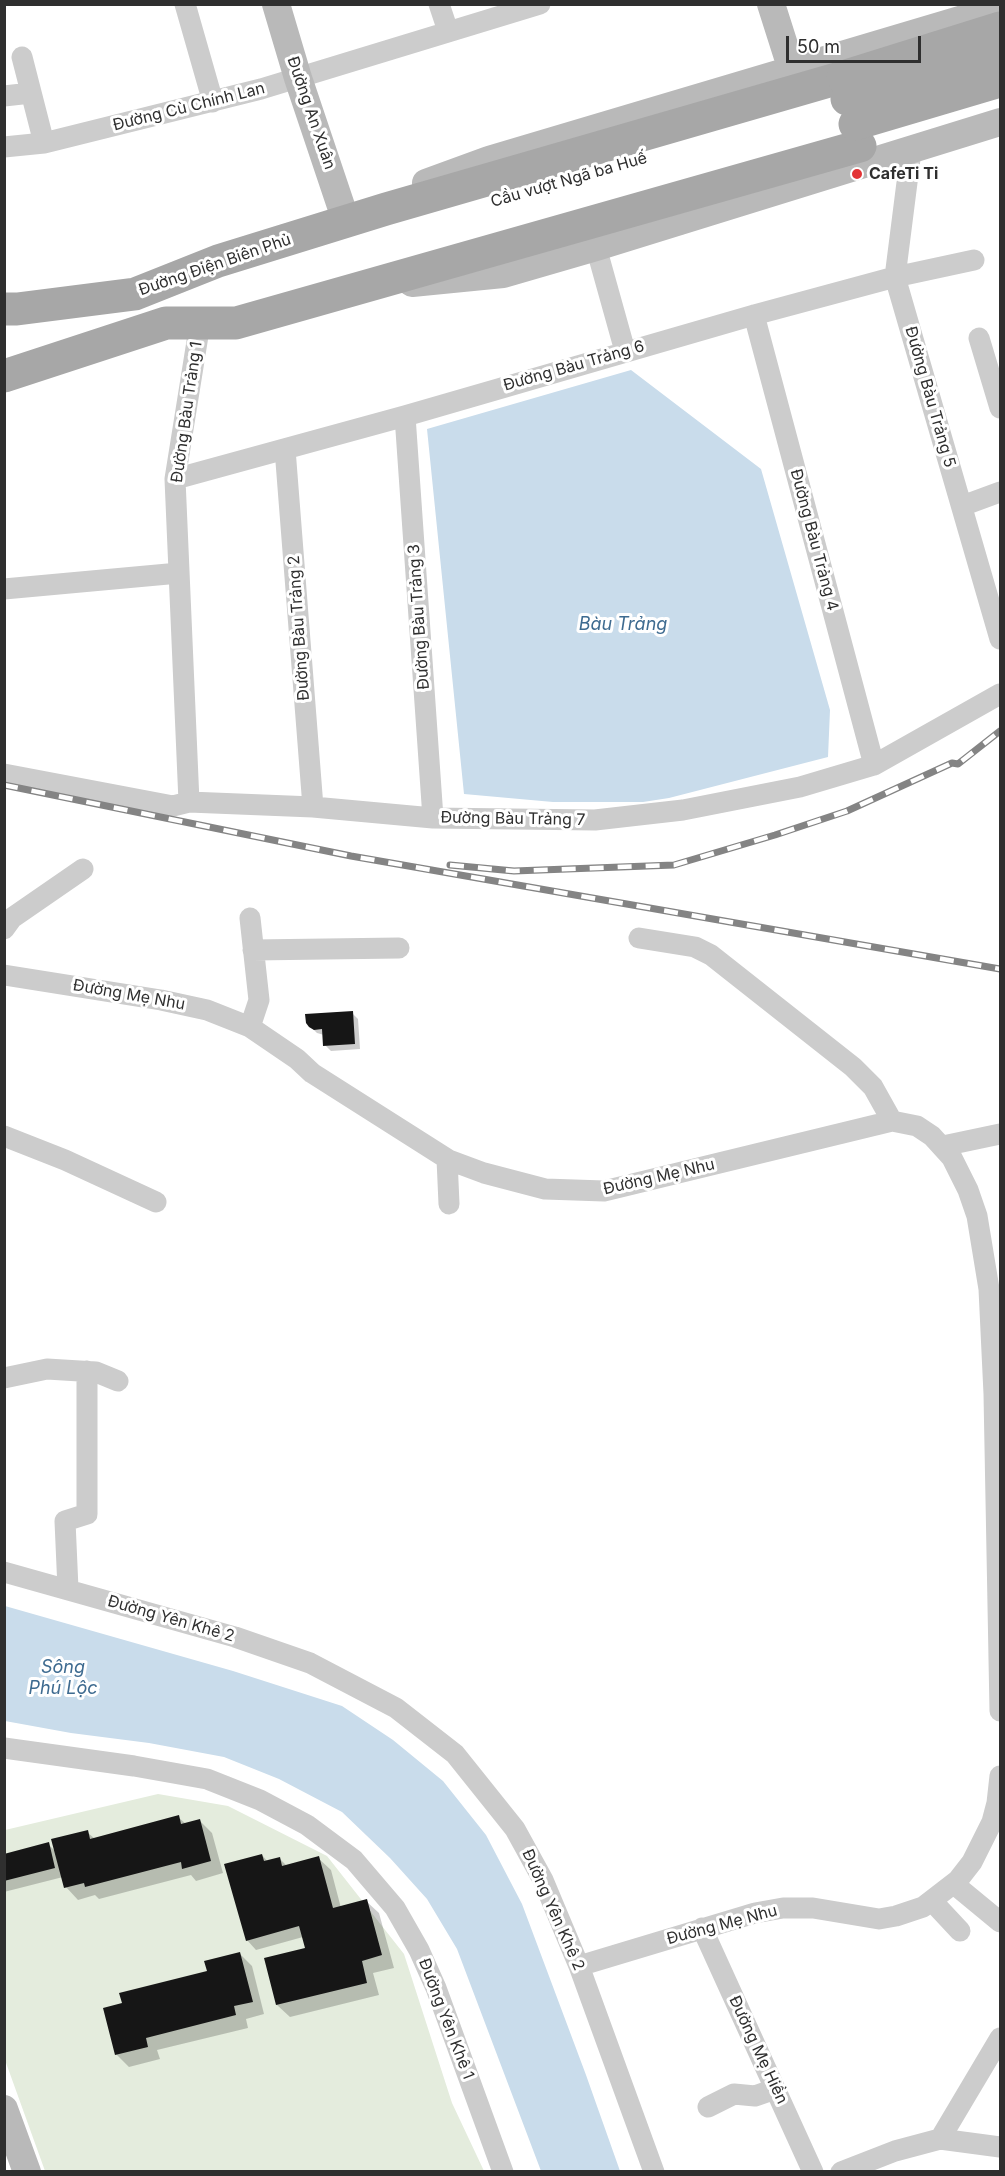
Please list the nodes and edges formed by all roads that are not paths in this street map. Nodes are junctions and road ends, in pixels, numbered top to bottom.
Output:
1 (185, 4) edge
2 (276, 4) edge
3 (439, 4) edge
4 (540, 4) edge
5 (771, 4) edge
6 (997, 16) edge
7 (942, 26) junction
8 (448, 31) junction
9 (1000, 55) edge
10 (22, 57) dead end
11 (792, 70) junction
12 (298, 78) junction
13 (1000, 81) edge
14 (31, 93) junction
15 (4, 96) edge
16 (213, 102) junction
17 (1000, 102) edge
18 (988, 126) edge
19 (44, 143) junction
20 (4, 147) edge
21 (911, 151) junction
22 (386, 209) junction
23 (346, 221) junction
24 (596, 247) junction
25 (974, 260) dead end
26 (895, 277) junction
27 (357, 289) junction
28 (225, 292) junction
29 (135, 294) junction
30 (4, 309) edge
31 (754, 315) junction
32 (166, 323) junction
33 (200, 323) junction
34 (979, 338) dead end
35 (625, 351) junction
36 (4, 376) edge
37 (999, 400) edge
38 (405, 416) junction
39 (285, 449) junction
40 (175, 479) junction
41 (1000, 492) edge
42 (962, 506) junction
43 (179, 573) junction
44 (4, 589) edge
45 (1000, 639) edge
46 (1000, 694) edge
47 (874, 765) junction
48 (4, 774) edge
49 (189, 801) junction
50 (313, 807) junction
51 (433, 818) junction
52 (83, 870) dead end
53 (250, 918) dead end
54 (4, 929) edge
55 (639, 938) dead end
56 (399, 948) dead end
57 (253, 950) junction
58 (4, 975) edge
59 (250, 1027) junction
60 (892, 1121) junction
61 (1000, 1134) edge
62 (4, 1136) edge
63 (943, 1146) junction
64 (447, 1159) junction
65 (156, 1202) dead end
66 (449, 1204) dead end
67 (87, 1371) junction
68 (4, 1378) edge
69 (118, 1381) dead end
70 (4, 1572) edge
71 (68, 1589) junction
72 (1000, 1711) edge
73 (4, 1748) edge
74 (1000, 1776) edge
75 (954, 1884) junction
76 (932, 1901) junction
77 (1000, 1922) edge
78 (702, 1928) junction
79 (960, 1931) dead end
80 (579, 1966) junction
81 (999, 2045) edge
82 (776, 2089) junction
83 (708, 2107) dead end
84 (4, 2109) edge
85 (940, 2139) junction
86 (1000, 2147) edge
87 (27, 2172) edge
88 (503, 2172) edge
89 (654, 2172) edge
90 (813, 2172) edge
91 (841, 2172) edge

1 - 16 street
2 - 12 street, Đường An Xuân
3 - 8 street
4 - 8 street, Đường Cù Chính Lan
5 - 11 street
6 - 7 street
6 - 22 main road, Cầu vượt Ngã ba Huế, bridge
7 - 11 street
7 - 18 street
8 - 12 street, Đường Cù Chính Lan
9 - 28 main road, Cầu vượt Ngã ba Huế, bridge
10 - 14 street
11 - 22 street
12 - 16 street, Đường Cù Chính Lan
12 - 23 street, Đường An Xuân
13 - 28 main road, Cầu vượt Ngã ba Huế, bridge
14 - 15 street
14 - 19 street
16 - 19 street, Đường Cù Chính Lan
17 - 27 main road
18 - 21 street
19 - 20 street, Đường Cù Chính Lan
21 - 24 street
21 - 26 street, Đường Bàu Trảng 5
22 - 23 main road, Đường Điện Biên Phủ
23 - 29 main road, Đường Điện Biên Phủ
24 - 27 street
24 - 35 street
25 - 26 street, Đường Bàu Trảng 6
26 - 31 street, Đường Bàu Trảng 6
26 - 42 street, Đường Bàu Trảng 5
27 - 33 main road
28 - 29 main road, Cầu vượt Ngã ba Huế
28 - 32 main road, Cầu vượt Ngã ba Huế
29 - 30 main road, Đường Điện Biên Phủ
31 - 35 street, Đường Bàu Trảng 6
31 - 47 street, Đường Bàu Trảng 4
32 - 33 main road
32 - 36 main road
33 - 40 street, Đường Bàu Trảng 1
34 - 37 street
35 - 38 street, Đường Bàu Trảng 6
38 - 39 street, Đường Bàu Trảng 6
38 - 51 street, Đường Bàu Trảng 3
39 - 40 street, Đường Bàu Trảng 6
39 - 50 street, Đường Bàu Trảng 2
40 - 43 street, Đường Bàu Trảng 1
41 - 42 street
42 - 45 street, Đường Bàu Trảng 5
43 - 44 street
43 - 49 street, Đường Bàu Trảng 1
46 - 47 street, Đường Bàu Trảng 7
47 - 51 street, Đường Bàu Trảng 7
48 - 49 street, Đường Bàu Trảng 7
49 - 50 street, Đường Bàu Trảng 7
50 - 51 street, Đường Bàu Trảng 7
52 - 54 street
53 - 57 street
55 - 60 street
56 - 57 street
57 - 59 street
58 - 59 street, Đường Mẹ Nhu
59 - 64 street, Đường Mẹ Nhu
60 - 63 street, Đường Mẹ Nhu
60 - 64 street, Đường Mẹ Nhu
61 - 63 street
62 - 65 street
63 - 72 street, Đường Mẹ Nhu
64 - 66 street
67 - 68 street
67 - 69 street
67 - 71 street
70 - 71 street, Đường Yên Khê 2
71 - 80 street, Đường Yên Khê 2
73 - 88 street, Đường Yên Khê 1
74 - 75 street, Đường Mẹ Nhu
75 - 76 street, Đường Mẹ Nhu
75 - 77 street
76 - 78 street, Đường Mẹ Nhu
76 - 79 street
78 - 80 street, Đường Mẹ Nhu
78 - 82 street, Đường Mẹ Hiền
80 - 89 street, Đường Yên Khê 2
81 - 85 street
82 - 83 street
82 - 90 street, Đường Mẹ Hiền
84 - 87 street
85 - 86 street
85 - 91 street

